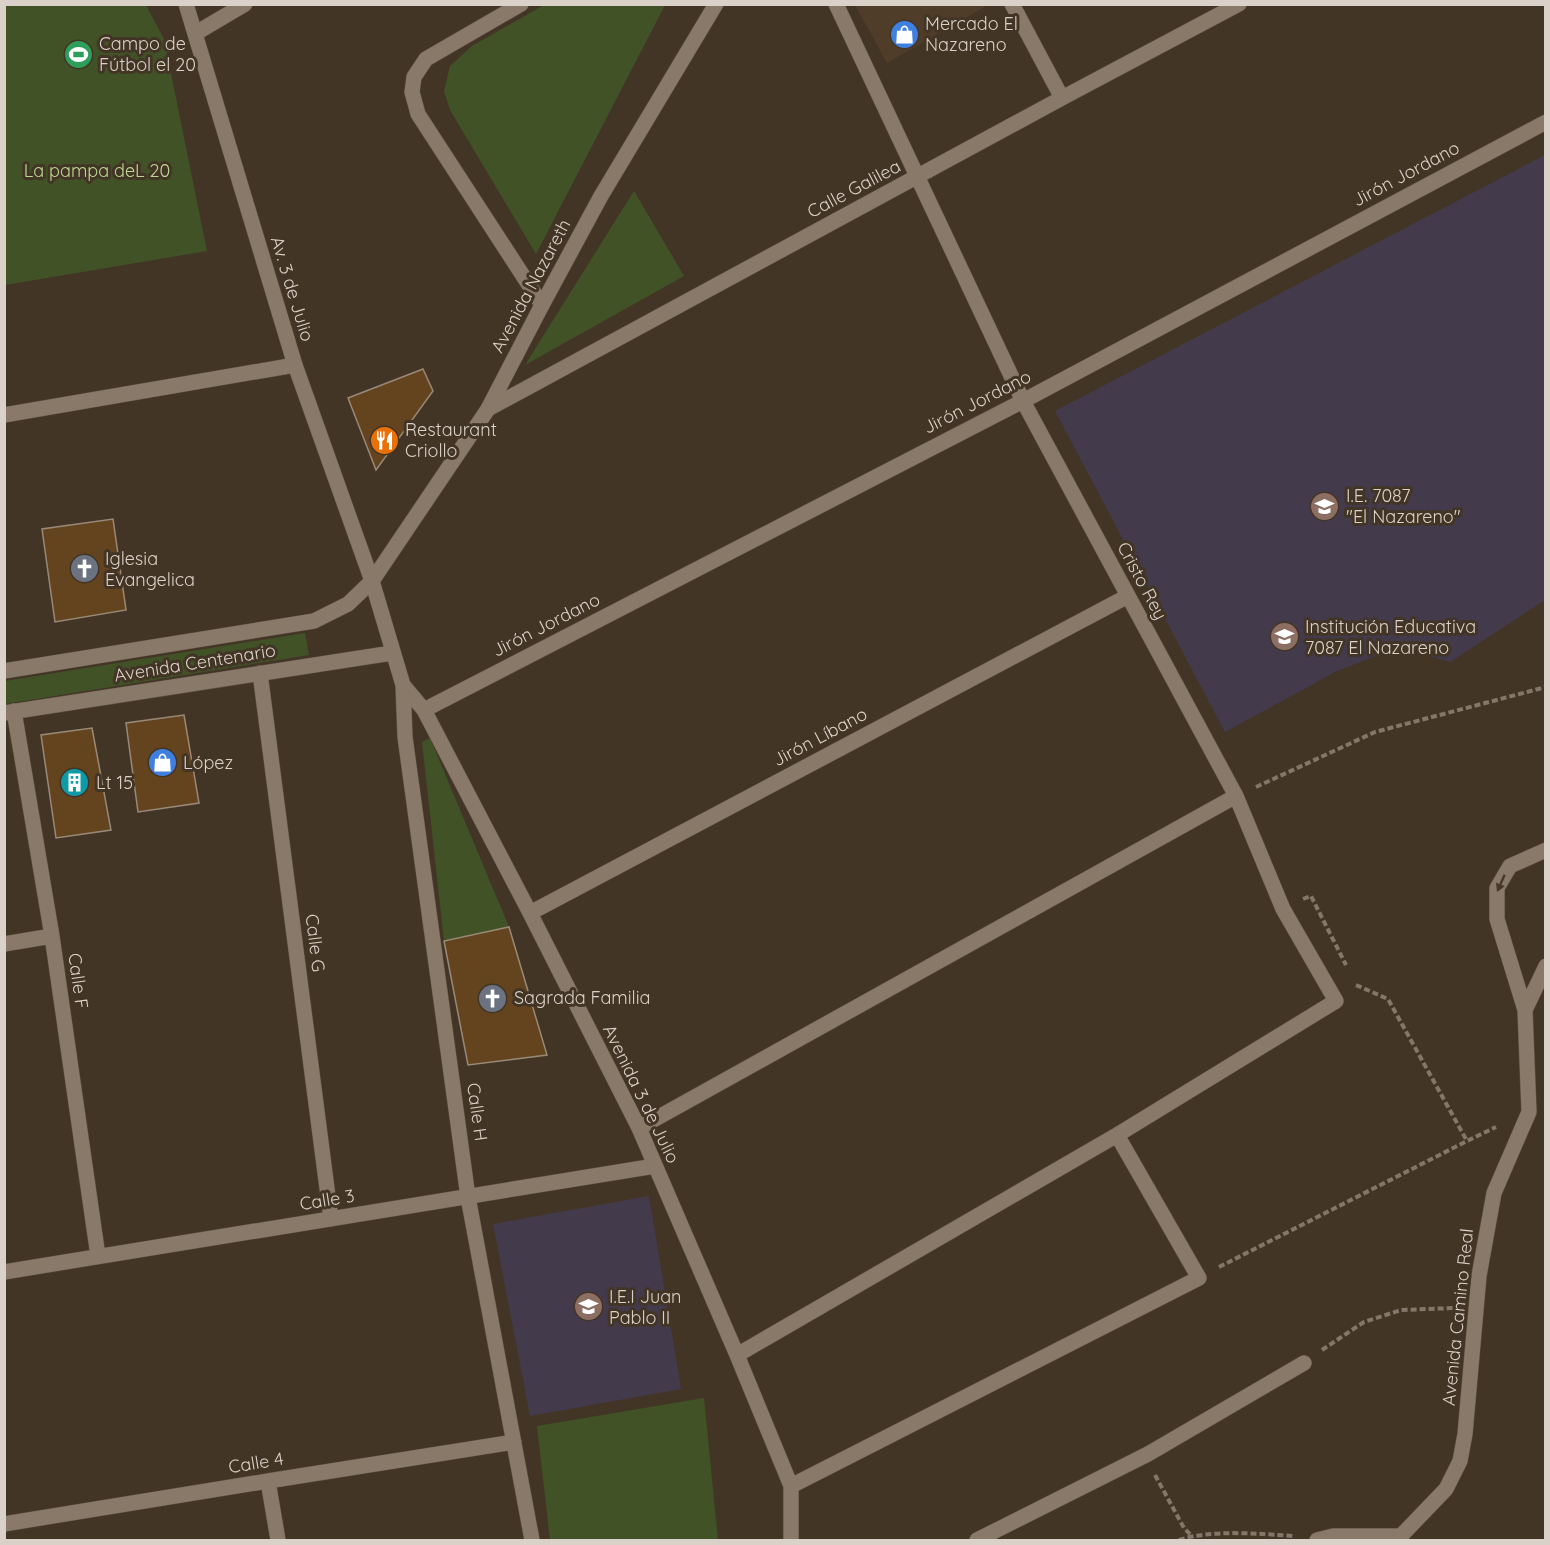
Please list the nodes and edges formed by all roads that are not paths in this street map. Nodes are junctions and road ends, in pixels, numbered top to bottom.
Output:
1 (186, 4) edge
2 (245, 4) edge
3 (521, 4) edge
4 (716, 4) edge
5 (836, 4) edge
6 (1012, 4) edge
7 (1239, 4) edge
8 (196, 33) junction
9 (1062, 98) junction
10 (1545, 122) edge
11 (918, 177) junction
12 (542, 305) junction
13 (295, 365) junction
14 (1023, 400) junction
15 (488, 409) junction
16 (4, 415) edge
17 (372, 581) junction
18 (1128, 596) junction
19 (392, 653) junction
20 (4, 671) edge
21 (260, 673) junction
22 (403, 685) junction
23 (424, 710) junction
24 (9, 712) edge
25 (1236, 796) junction
26 (1545, 850) edge
27 (530, 913) junction
28 (52, 936) junction
29 (4, 944) edge
30 (1545, 966) edge
31 (1525, 1010) junction
32 (639, 1128) junction
33 (1117, 1135) junction
34 (655, 1166) junction
35 (468, 1197) junction
36 (331, 1219) junction
37 (98, 1256) junction
38 (4, 1272) edge
39 (737, 1355) junction
40 (1304, 1363) road end
41 (514, 1442) junction
42 (268, 1481) junction
43 (791, 1486) junction
44 (4, 1524) edge
45 (1399, 1538) edge
46 (278, 1540) edge
47 (532, 1540) edge
48 (791, 1540) edge
49 (977, 1540) edge
50 (1317, 1540) edge

1 - 8 street, Av. 3 de Julio
2 - 8 street
3 - 12 street
4 - 12 street, Avenida Nazareth
5 - 11 street, Cristo Rey
6 - 9 street
7 - 9 street, Calle Galilea
8 - 13 street, Av. 3 de Julio
9 - 11 street, Calle Galilea
10 - 14 street, Jirón Jordano
11 - 14 street, Cristo Rey
11 - 15 street, Calle Galilea
12 - 15 street, Avenida Nazareth
13 - 16 street
13 - 17 street, Av. 3 de Julio
14 - 18 street, Cristo Rey
14 - 23 street, Jirón Jordano
15 - 17 street, Avenida Nazareth
17 - 19 street, Avenida 3 de Julio
17 - 20 street, Avenida Centenario
18 - 25 street, Cristo Rey
18 - 27 street, Jirón Líbano
19 - 21 street, Avenida Centenario
19 - 22 street, Avenida 3 de Julio
21 - 24 street, Avenida Centenario
21 - 36 street, Calle G
22 - 23 street, Avenida 3 de Julio
22 - 35 street, Calle H
23 - 27 street, Avenida 3 de Julio
24 - 28 street, Calle F
25 - 32 street
25 - 33 street, Cristo Rey
26 -> 31 street, Avenida Camino Real
27 - 32 street, Avenida 3 de Julio
28 - 29 street
28 - 37 street, Calle F
30 - 31 street, Avenida Camino Real
31 - 45 street, Avenida Camino Real
32 - 34 street, Avenida 3 de Julio
33 - 39 street
33 - 43 street
34 - 35 street, Calle 3
34 - 39 street, Avenida 3 de Julio
35 - 36 street, Calle 3
35 - 41 street, Calle H
36 - 37 street, Calle 3
37 - 38 street, Calle 3
39 - 43 street, Avenida 3 de Julio
40 - 49 street
41 - 42 street, Calle 4
41 - 47 street, Calle H
42 - 44 street, Calle 4
42 - 46 street
43 - 48 street, Avenida 3 de Julio
45 - 50 street

